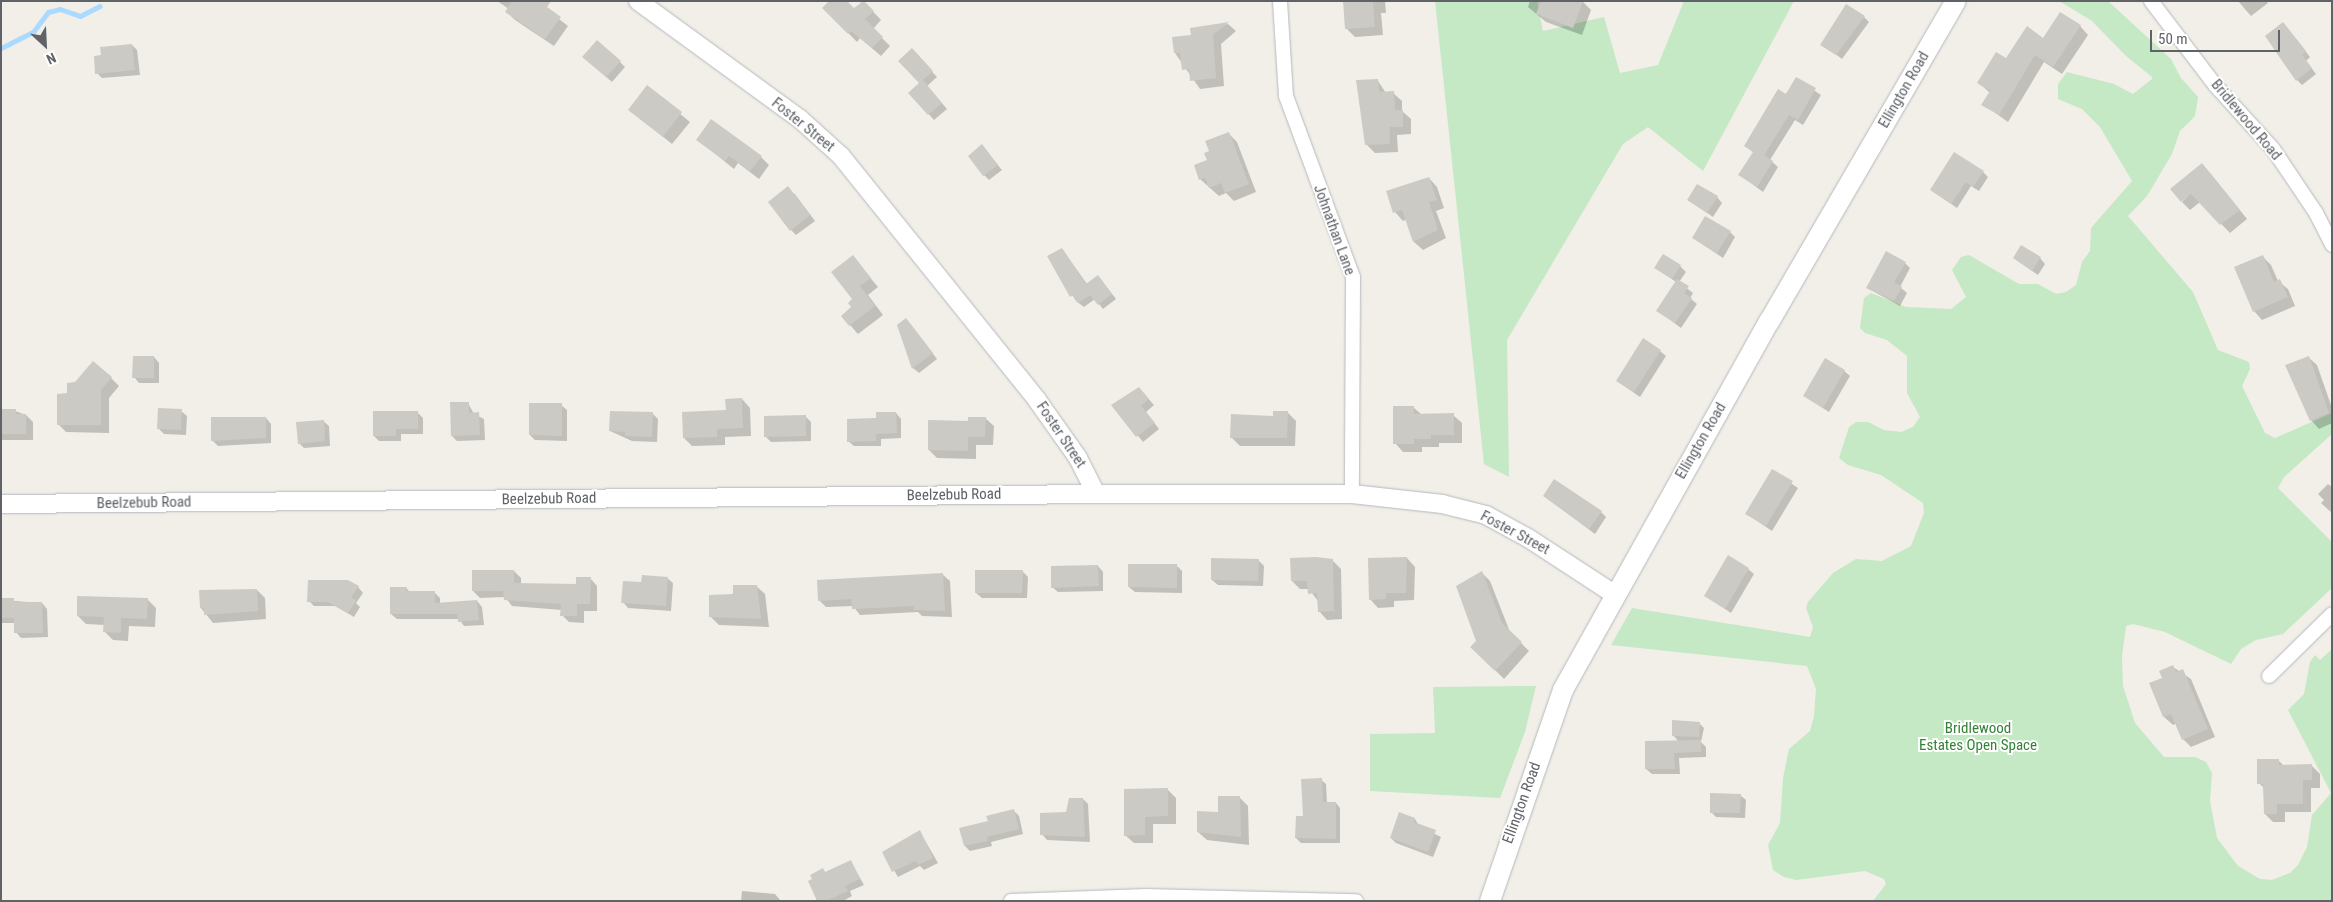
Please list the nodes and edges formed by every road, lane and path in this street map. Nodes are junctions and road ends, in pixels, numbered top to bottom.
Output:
1 (638, 1) edge
2 (1280, 1) edge
3 (1956, 1) edge
4 (2151, 1) edge
5 (2332, 245) edge
6 (1096, 494) junction
7 (1352, 494) junction
8 (1, 504) edge
9 (1614, 594) junction
10 (2332, 614) edge
11 (2269, 676) dead end
12 (1012, 901) edge
13 (1356, 901) edge
14 (1490, 901) edge

1 - 6 street, Foster Street
2 - 7 street, Johnathan Lane
3 - 9 main road, Ellington Road
4 - 5 street, Bridlewood Road
6 - 7 street, Foster Street
6 - 8 street, Beelzebub Road
7 - 9 street, Foster Street
9 - 14 main road, Ellington Road
10 - 11 street
12 - 13 street

